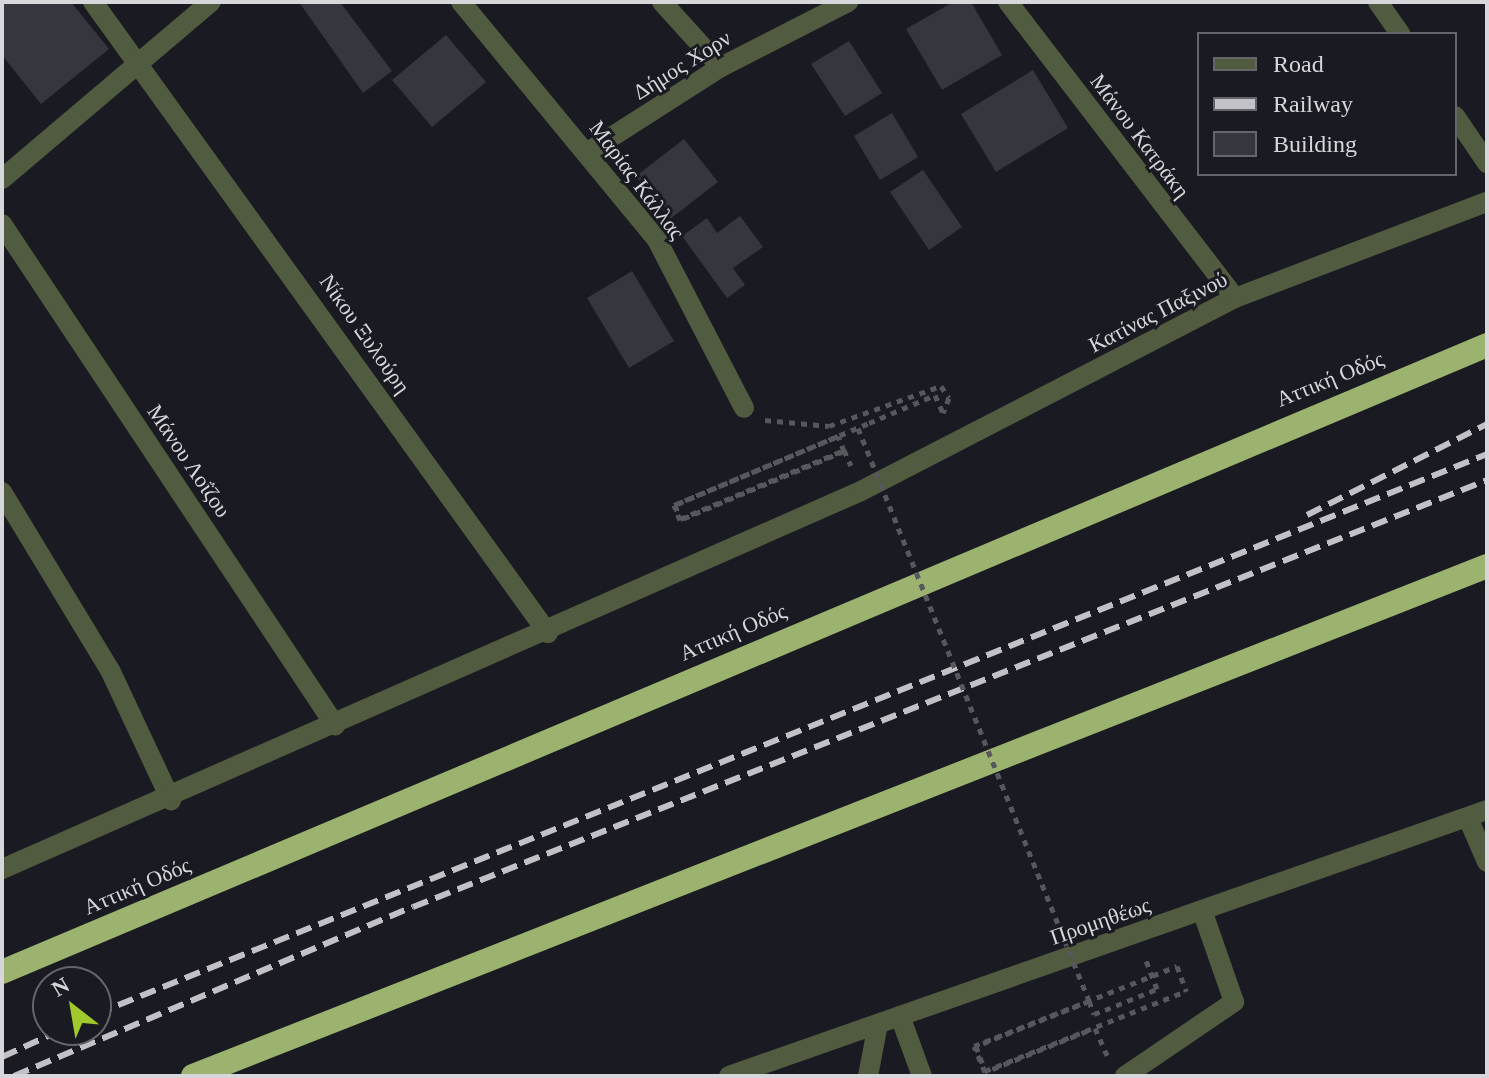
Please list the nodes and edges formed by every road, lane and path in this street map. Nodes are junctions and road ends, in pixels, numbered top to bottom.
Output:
1 (93, 2) edge
2 (211, 2) edge
3 (461, 2) edge
4 (662, 2) edge
5 (848, 2) edge
6 (1008, 2) edge
7 (1378, 2) edge
8 (1399, 32) edge
9 (144, 64) junction
10 (721, 67) junction
11 (1457, 119) edge
12 (588, 152) junction
13 (1487, 163) edge
14 (2, 179) edge
15 (1487, 202) edge
16 (2, 224) edge
17 (1235, 298) junction
18 (1487, 345) edge
19 (931, 397) dead end
20 (744, 408) joint
21 (943, 413) dead end
22 (858, 428) junction
23 (837, 454) dead end
24 (2, 492) edge
25 (1487, 566) edge
26 (548, 633) junction
27 (335, 725) junction
28 (171, 800) junction
29 (1478, 814) edge
30 (1487, 862) edge
31 (2, 869) edge
32 (1202, 910) junction
33 (1135, 934) junction
34 (2, 972) edge
35 (1089, 1001) junction
36 (900, 1016) junction
37 (878, 1024) junction
38 (765, 1070) edge
39 (1117, 1070) edge
40 (193, 1076) edge
41 (729, 1076) edge
42 (868, 1076) edge
43 (922, 1076) edge

1 - 9 street, Νίκου Ξυλούρη
2 - 9 street
3 - 12 street, Μαρίας Κάλλας
4 - 10 street
5 - 10 street, Δήμος Χορν
6 - 17 street, Μάνου Κατράκη
7 - 8 street
9 - 14 street
9 - 26 street, Νίκου Ξυλούρη
10 - 12 street, Δήμος Χορν
11 - 13 street
12 - 20 street, Μαρίας Κάλλας
15 - 17 street, Κατίνας Παξινού
16 - 27 street, Μάνου Λοΐζου
17 - 26 street, Κατίνας Παξινού
18 - 34 highway, Αττική Οδός
19 - 22 path
20 - 21 path
22 - 23 path, bridge
22 - 35 path, bridge
24 - 28 street
25 - 40 highway
26 - 27 street, Κατίνας Παξινού
27 - 28 street, Κατίνας Παξινού
28 - 31 street, Κατίνας Παξινού
29 - 30 street
29 - 32 street, Προμηθέως
32 - 33 street, Προμηθέως
32 - 39 street
33 - 35 path, bridge
33 - 36 street, Προμηθέως
35 - 39 path, bridge
36 - 37 street, Προμηθέως
36 - 43 street
37 - 38 street, Προμηθέως
37 - 42 street
38 - 41 street, Προμηθέως

